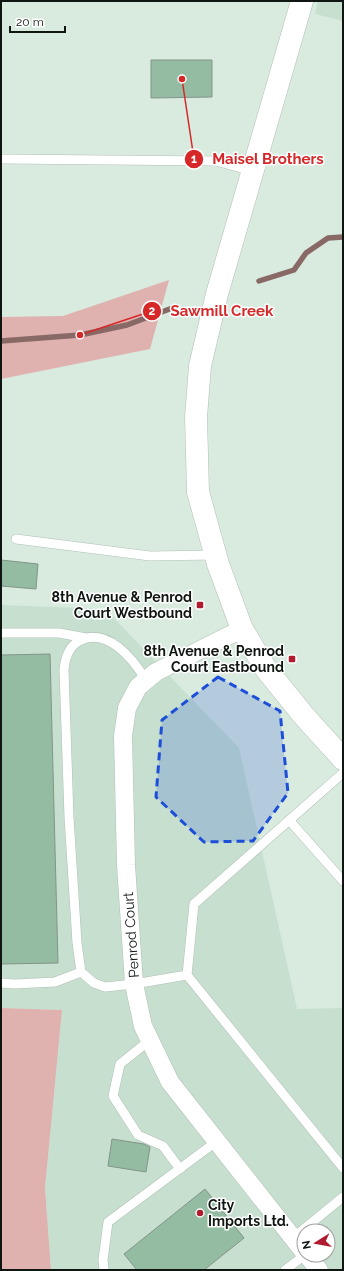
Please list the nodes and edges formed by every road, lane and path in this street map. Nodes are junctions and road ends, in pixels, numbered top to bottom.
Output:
1 (302, 1) edge
2 (1, 159) edge
3 (252, 171) junction
4 (16, 538) dead end
5 (216, 555) junction
6 (242, 629) junction
7 (1, 633) edge
8 (86, 638) junction
9 (146, 680) junction
10 (343, 760) edge
11 (343, 773) edge
12 (289, 820) junction
13 (343, 881) edge
14 (81, 972) junction
15 (186, 975) junction
16 (1, 983) edge
17 (134, 984) junction
18 (150, 1040) junction
19 (217, 1141) junction
20 (343, 1168) edge
21 (180, 1169) junction
22 (343, 1197) edge
23 (319, 1223) edge
24 (296, 1241) edge
25 (296, 1262) edge
26 (104, 1270) edge
27 (285, 1270) edge

1 - 3 street
2 - 3 lane
3 - 5 street
4 - 5 lane
5 - 6 street
6 - 9 street, Penrod Court
6 - 10 street
7 - 8 lane
8 - 9 lane
8 - 14 lane
9 - 17 street, Penrod Court
11 - 12 lane
12 - 13 lane
12 - 15 lane
14 - 16 lane
14 - 17 lane
15 - 17 lane
15 - 20 lane
17 - 18 street, Penrod Court
18 - 19 street, Penrod Court
18 - 21 lane
19 - 21 lane
19 - 24 street, Penrod Court
21 - 26 lane
22 - 23 lane
25 - 27 lane

